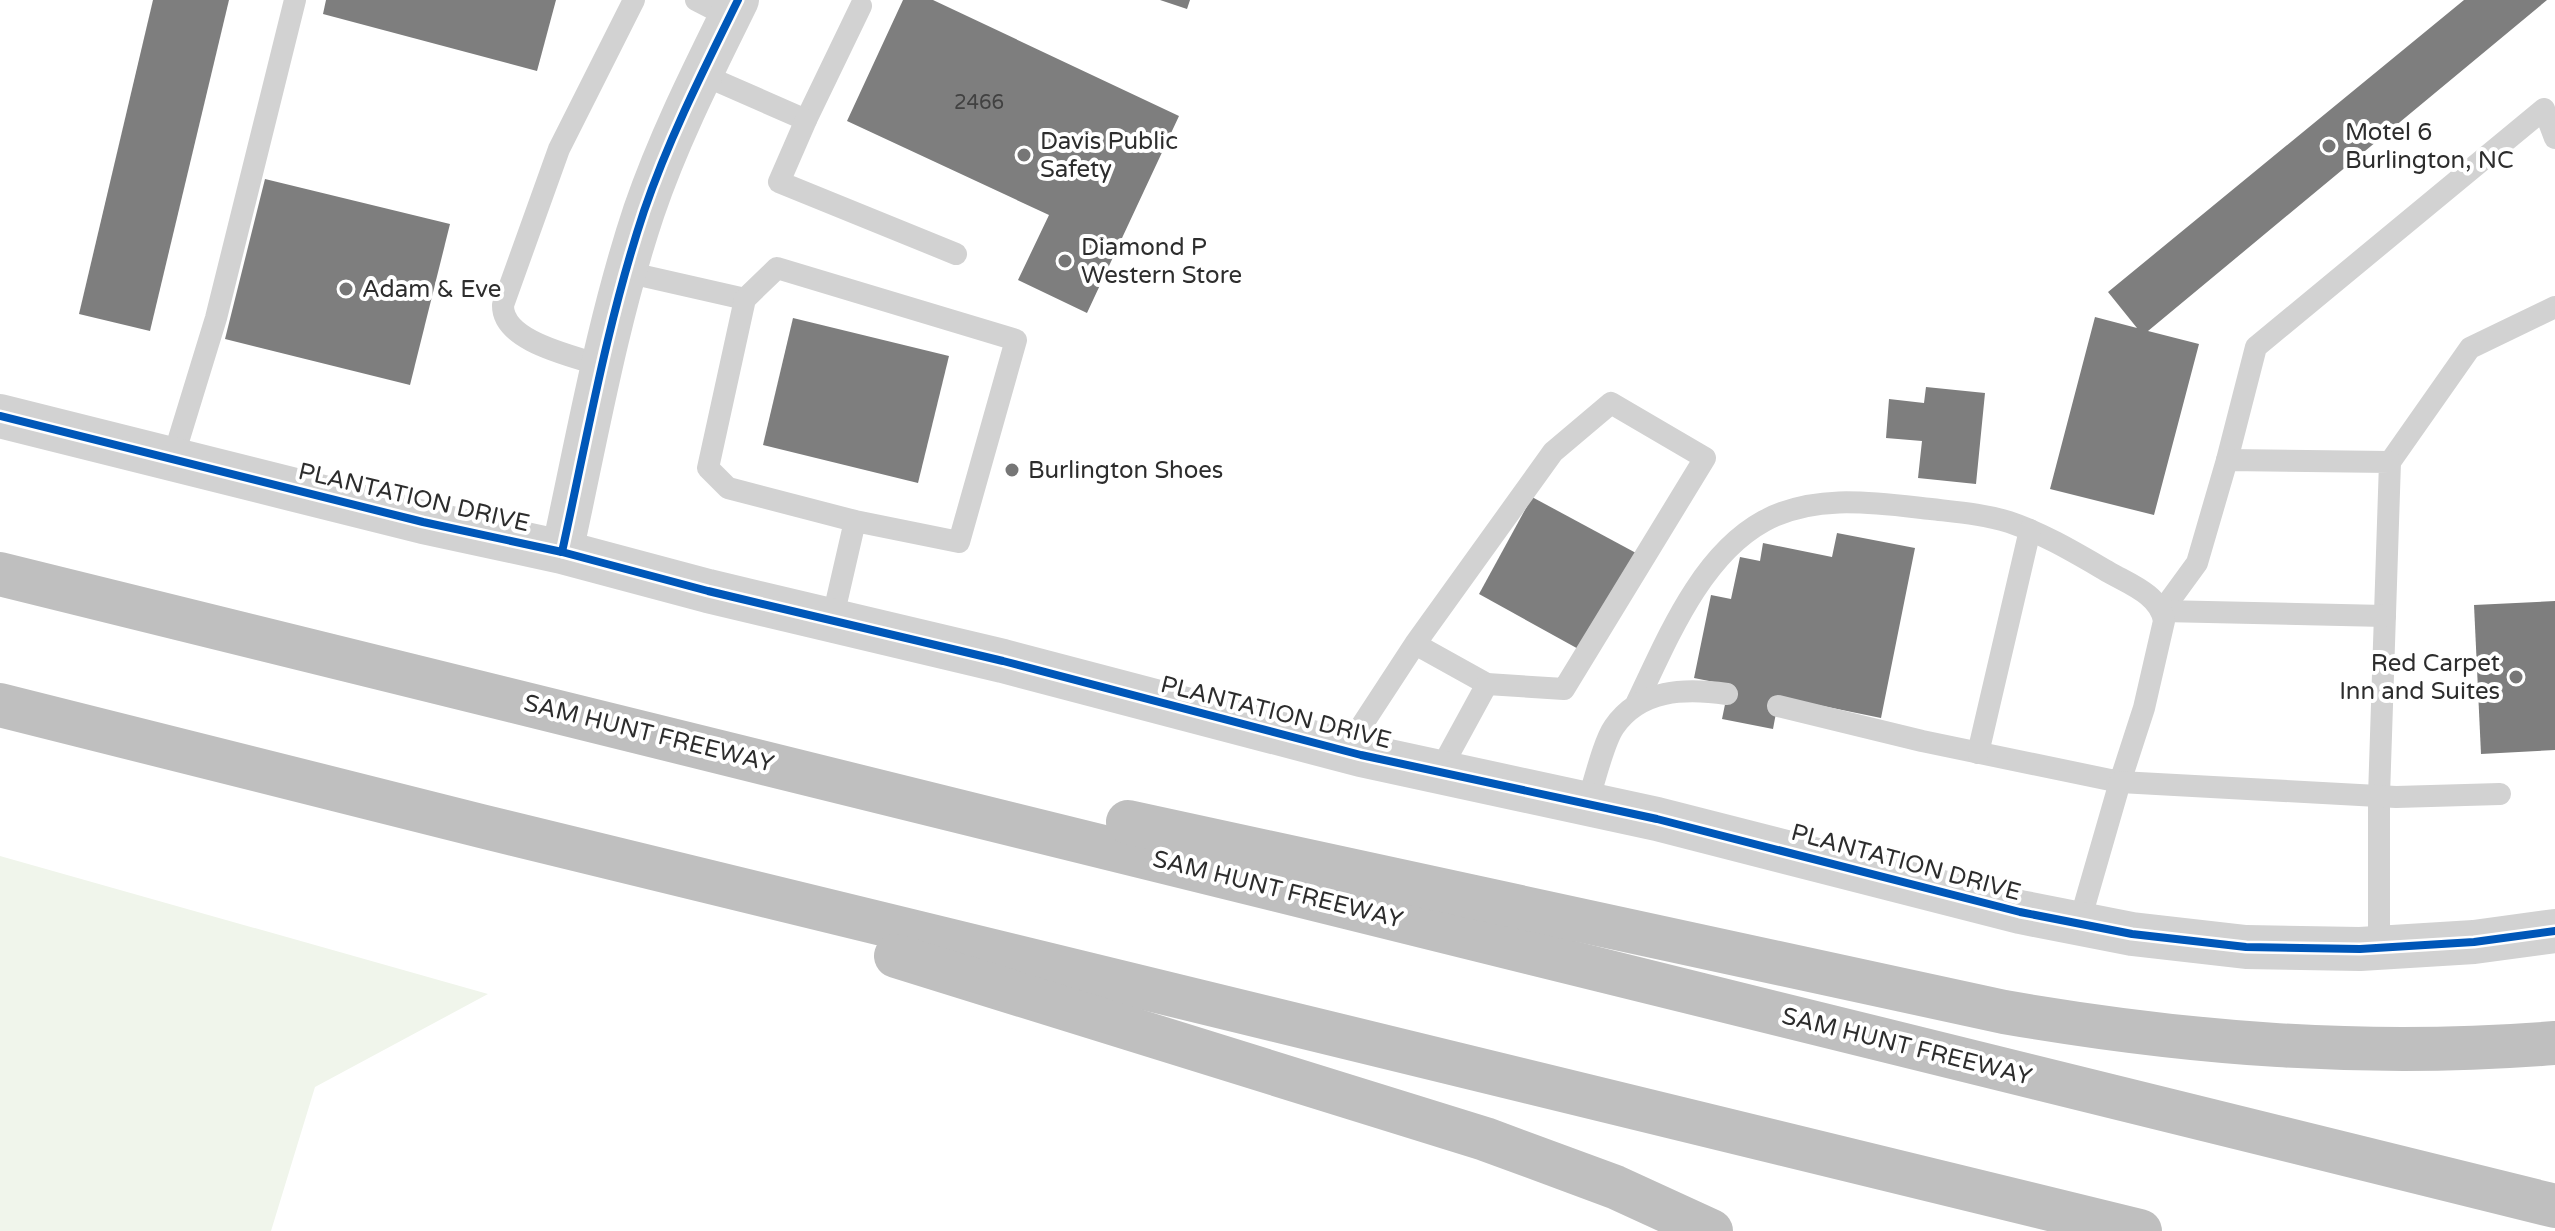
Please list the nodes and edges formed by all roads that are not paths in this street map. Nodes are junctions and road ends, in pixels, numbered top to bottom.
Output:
1 (295, 0) edge
2 (634, 0) edge
3 (721, 6) edge
4 (861, 6) dead end
5 (701, 74) junction
6 (806, 120) junction
7 (2555, 138) edge
8 (956, 254) dead end
9 (626, 272) junction
10 (745, 299) junction
11 (2555, 307) edge
12 (603, 366) junction
13 (0, 416) edge
14 (173, 458) junction
15 (2227, 460) junction
16 (2390, 462) junction
17 (855, 521) junction
18 (2030, 530) junction
19 (562, 552) junction
20 (0, 574) edge
21 (2162, 611) junction
22 (2385, 616) junction
23 (194, 620) junction
24 (832, 621) junction
25 (1415, 644) junction
26 (1487, 684) junction
27 (1727, 694) dead end
28 (1637, 702) junction
29 (0, 705) edge
30 (1778, 706) dead end
31 (1345, 751) junction
32 (1978, 753) junction
33 (1439, 772) junction
34 (2120, 782) junction
35 (2500, 794) dead end
36 (2379, 796) junction
37 (1587, 804) junction
38 (481, 826) junction
39 (2079, 924) junction
40 (2555, 931) edge
41 (2379, 948) junction
42 (2555, 1043) edge
43 (2555, 1206) edge
44 (1711, 1231) edge
45 (2140, 1231) edge

1 - 14 lane
2 - 12 lane
3 - 5 street
4 - 6 lane
5 - 6 lane
5 - 9 street
6 - 8 lane
7 - 15 lane
9 - 10 lane
9 - 12 street
10 - 17 lane
10 - 17 lane
11 - 16 lane
12 - 19 street
13 - 14 street, PLANTATION DRIVE
14 - 19 street, PLANTATION DRIVE
15 - 16 lane
15 - 21 lane
16 - 22 lane
17 - 24 lane
18 - 21 lane
18 - 28 lane
18 - 32 lane
19 - 24 street, PLANTATION DRIVE
20 - 23 highway, SAM HUNT FREEWAY
21 - 22 lane
21 - 34 lane
22 - 36 lane
23 - 42 highway
23 - 43 highway, SAM HUNT FREEWAY
24 - 31 street, PLANTATION DRIVE
25 - 26 lane
25 - 26 lane
25 - 31 lane
26 - 33 lane
27 - 28 lane
28 - 37 lane
29 - 38 highway
30 - 32 lane
31 - 33 street, PLANTATION DRIVE
32 - 34 lane
33 - 37 street, PLANTATION DRIVE
34 - 36 lane
34 - 39 lane
35 - 36 lane
36 - 41 lane
37 - 39 street, PLANTATION DRIVE
38 - 44 highway
38 - 45 highway
39 - 41 street, PLANTATION DRIVE
40 - 41 street, PLANTATION DRIVE

